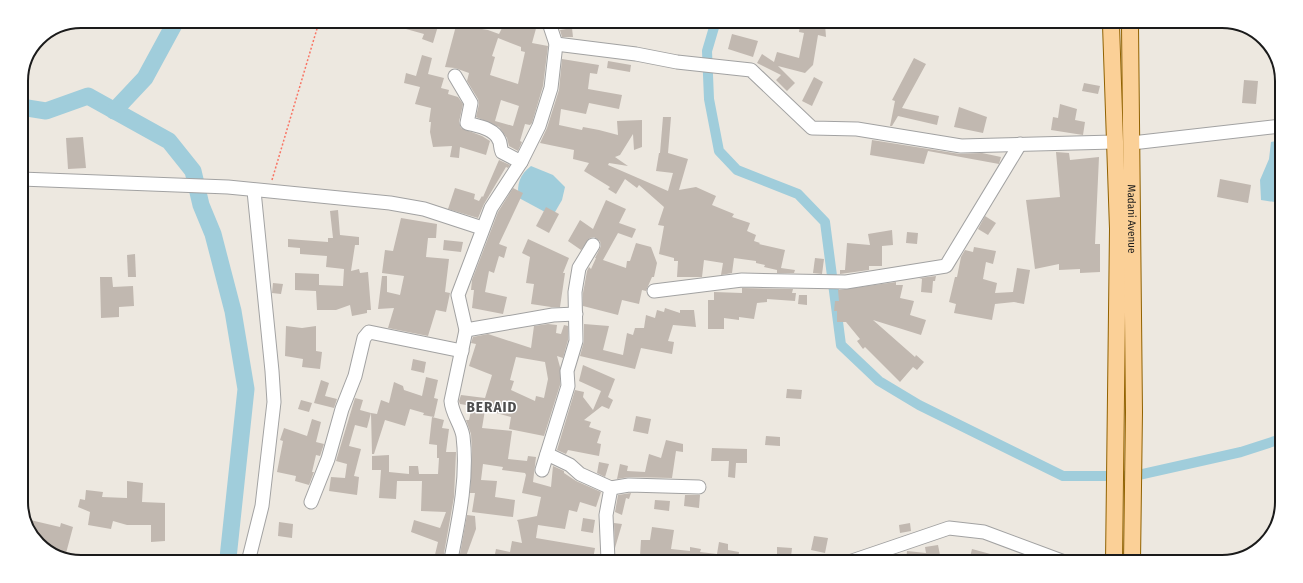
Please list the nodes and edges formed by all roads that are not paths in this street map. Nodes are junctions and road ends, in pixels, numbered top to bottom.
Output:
1 (551, 28) edge
2 (1111, 28) edge
3 (1130, 28) edge
4 (556, 44) junction
5 (454, 76) dead end
6 (1275, 127) edge
7 (1114, 142) junction
8 (1132, 143) junction
9 (1020, 144) junction
10 (521, 162) junction
11 (28, 179) edge
12 (254, 191) junction
13 (1132, 199) junction
14 (1116, 200) junction
15 (482, 228) junction
16 (593, 245) dead end
17 (654, 291) dead end
18 (576, 314) junction
19 (466, 330) junction
20 (462, 351) junction
21 (547, 454) junction
22 (542, 470) dead end
23 (699, 487) dead end
24 (611, 488) junction
25 (311, 502) dead end
26 (250, 555) edge
27 (452, 555) edge
28 (608, 555) edge
29 (867, 555) edge
30 (1046, 555) edge
31 (1114, 555) edge
32 (1132, 555) edge

1 - 4 street
2 - 7 main road
3 - 8 main road, Madani Avenue
4 - 9 street
4 - 10 street
5 - 10 street
6 - 8 street
7 - 9 street
7 - 14 main road
8 - 13 main road, Madani Avenue
9 - 17 street
10 - 15 street
11 - 12 street
12 - 15 street
12 - 26 street
13 - 14 main road
13 - 32 main road, Madani Avenue
14 - 31 main road
15 - 19 street
16 - 18 street
18 - 19 street
18 - 21 street
19 - 20 street
20 - 25 street
20 - 27 street
21 - 22 street
21 - 24 street
23 - 24 street
24 - 28 street
29 - 30 street

